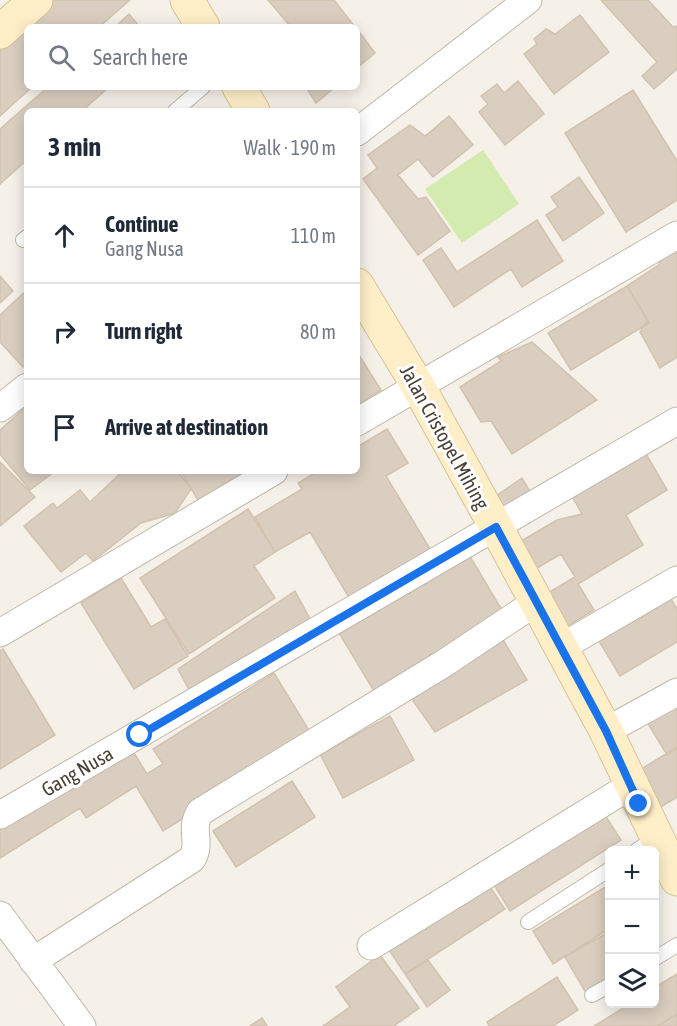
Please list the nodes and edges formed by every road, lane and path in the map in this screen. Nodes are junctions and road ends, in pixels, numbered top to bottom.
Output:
1 (36, 0) edge
2 (187, 0) edge
3 (528, 0) edge
4 (201, 24) edge
5 (0, 32) edge
6 (200, 90) edge
7 (241, 90) edge
8 (178, 108) edge
9 (251, 108) edge
10 (360, 130) edge
11 (677, 235) edge
12 (360, 290) edge
13 (418, 386) junction
14 (24, 389) edge
15 (0, 408) edge
16 (360, 420) edge
17 (677, 421) edge
18 (269, 474) edge
19 (496, 527) junction
20 (677, 580) edge
21 (536, 602) junction
22 (0, 633) edge
23 (560, 648) junction
24 (677, 692) edge
25 (606, 731) junction
26 (630, 786) junction
27 (0, 815) edge
28 (663, 856) edge
29 (605, 872) edge
30 (528, 922) dead end
31 (3, 925) edge
32 (677, 945) edge
33 (371, 946) dead end
34 (659, 955) edge
35 (33, 961) junction
36 (605, 987) edge
37 (592, 995) dead end
38 (82, 1026) edge

1 - 5 street
2 - 4 street
3 - 10 street
6 - 8 lane
7 - 9 street
11 - 13 street
12 - 13 street, Jalan Cristopel Mihing
13 - 16 street
13 - 19 street, Jalan Cristopel Mihing
14 - 15 street
17 - 19 street, Gang Nusa
18 - 22 street
19 - 21 street, Jalan Cristopel Mihing
19 - 27 street, Gang Nusa
20 - 23 street
21 - 23 street, Jalan Cristopel Mihing
21 - 35 street
23 - 25 street, Jalan Cristopel Mihing
24 - 25 street
25 - 26 street, Jalan Cristopel Mihing
26 - 28 street, Jalan Cristopel Mihing
26 - 33 street
29 - 30 lane
31 - 35 street
32 - 34 lane
35 - 38 street
36 - 37 lane

